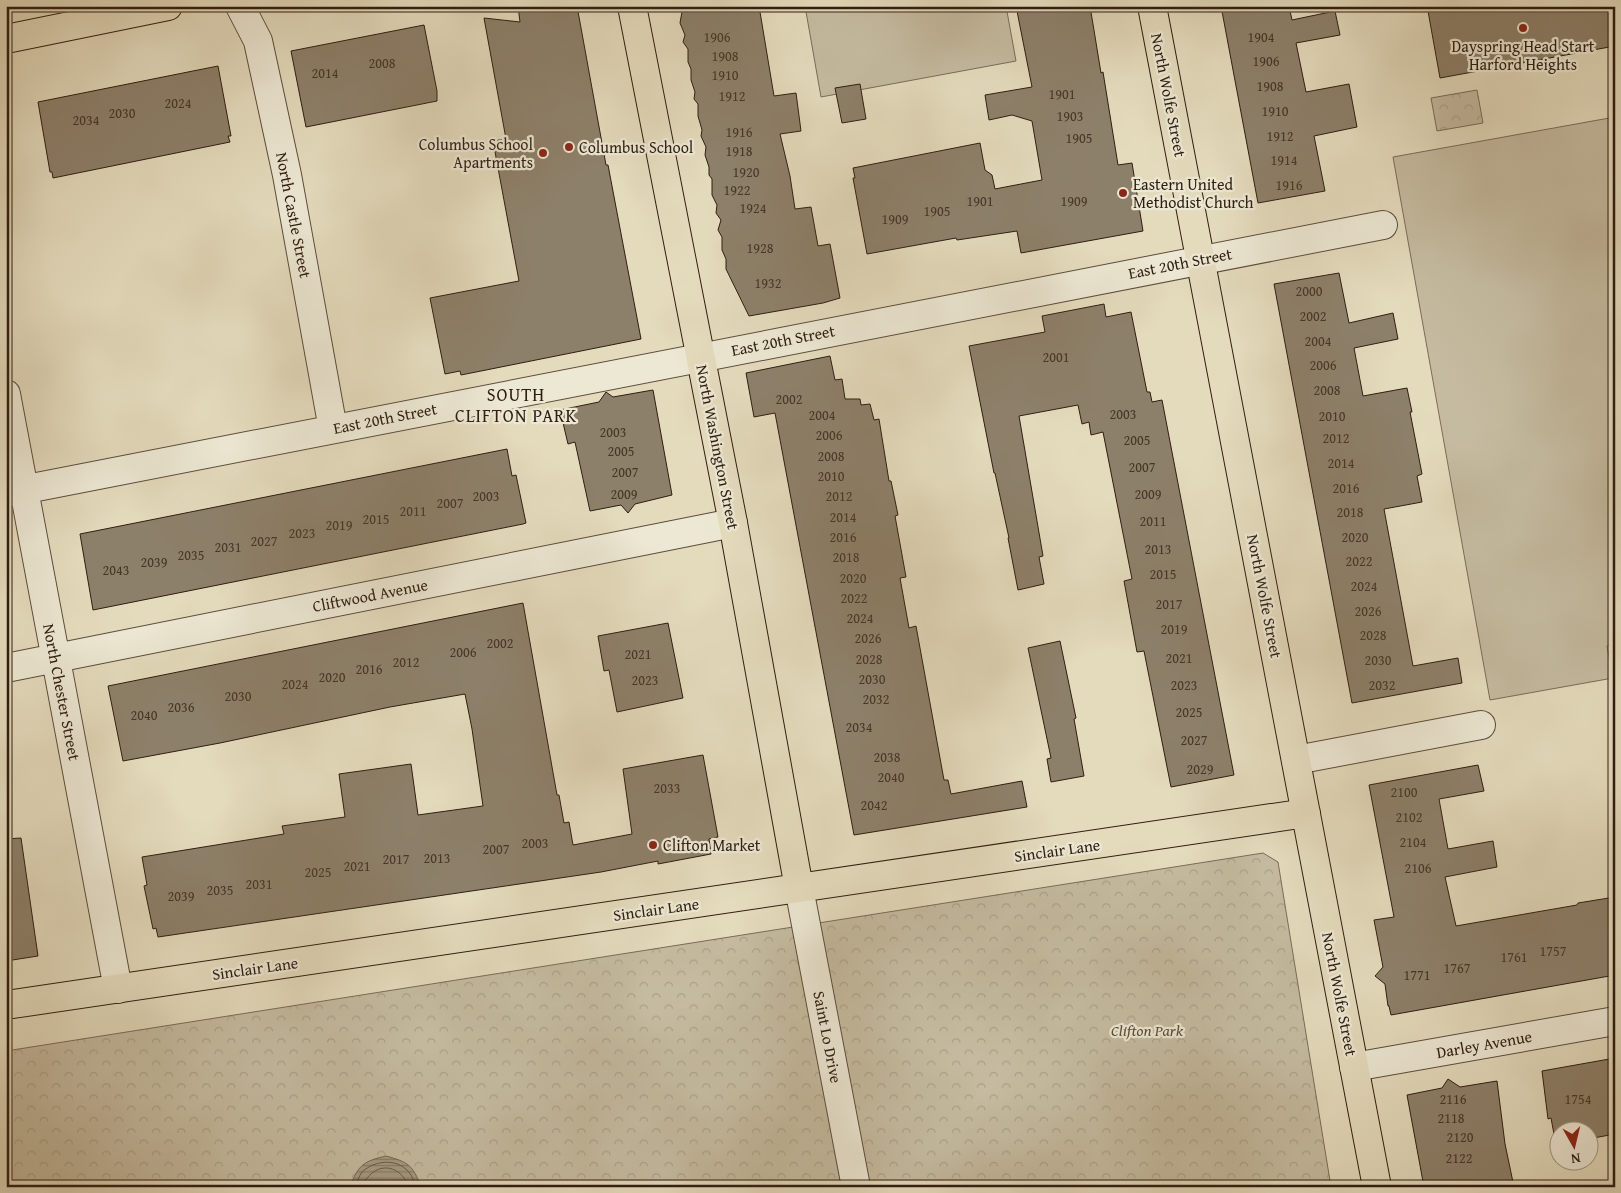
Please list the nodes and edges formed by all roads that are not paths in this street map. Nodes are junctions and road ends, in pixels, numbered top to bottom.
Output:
1 (168, 6) edge
2 (240, 6) edge
3 (632, 6) edge
4 (1152, 6) edge
5 (6, 39) edge
6 (1383, 224) dead end
7 (1201, 259) junction
8 (700, 357) junction
9 (6, 394) edge
10 (333, 429) junction
11 (15, 491) edge
12 (733, 523) junction
13 (56, 658) junction
14 (6, 668) edge
15 (1481, 725) dead end
16 (1296, 760) junction
17 (1306, 813) junction
18 (799, 888) junction
19 (118, 989) junction
20 (6, 1005) edge
21 (1615, 1021) edge
22 (1354, 1067) junction
23 (856, 1187) edge
24 (1377, 1187) edge

1 - 5 main road
2 - 10 street, North Castle Street
3 - 8 main road, North Washington Street
4 - 7 main road, North Wolfe Street
6 - 7 street, East 20th Street
7 - 8 street, East 20th Street
7 - 16 main road, North Wolfe Street
8 - 10 street, East 20th Street
8 - 12 main road, North Washington Street
9 - 11 street, North Chester Street
10 - 11 street, East 20th Street
11 - 13 street, North Chester Street
12 - 13 street, Cliftwood Avenue
12 - 18 main road, North Washington Street
13 - 14 street, Cliftwood Avenue
13 - 19 street, North Chester Street
15 - 16 street
16 - 17 main road, North Wolfe Street
17 - 18 main road, Sinclair Lane
17 - 22 main road, North Wolfe Street
18 - 19 main road, Sinclair Lane
18 - 23 street, Saint Lo Drive
19 - 20 main road, Sinclair Lane
21 - 22 street, Darley Avenue
22 - 24 main road, North Wolfe Street

